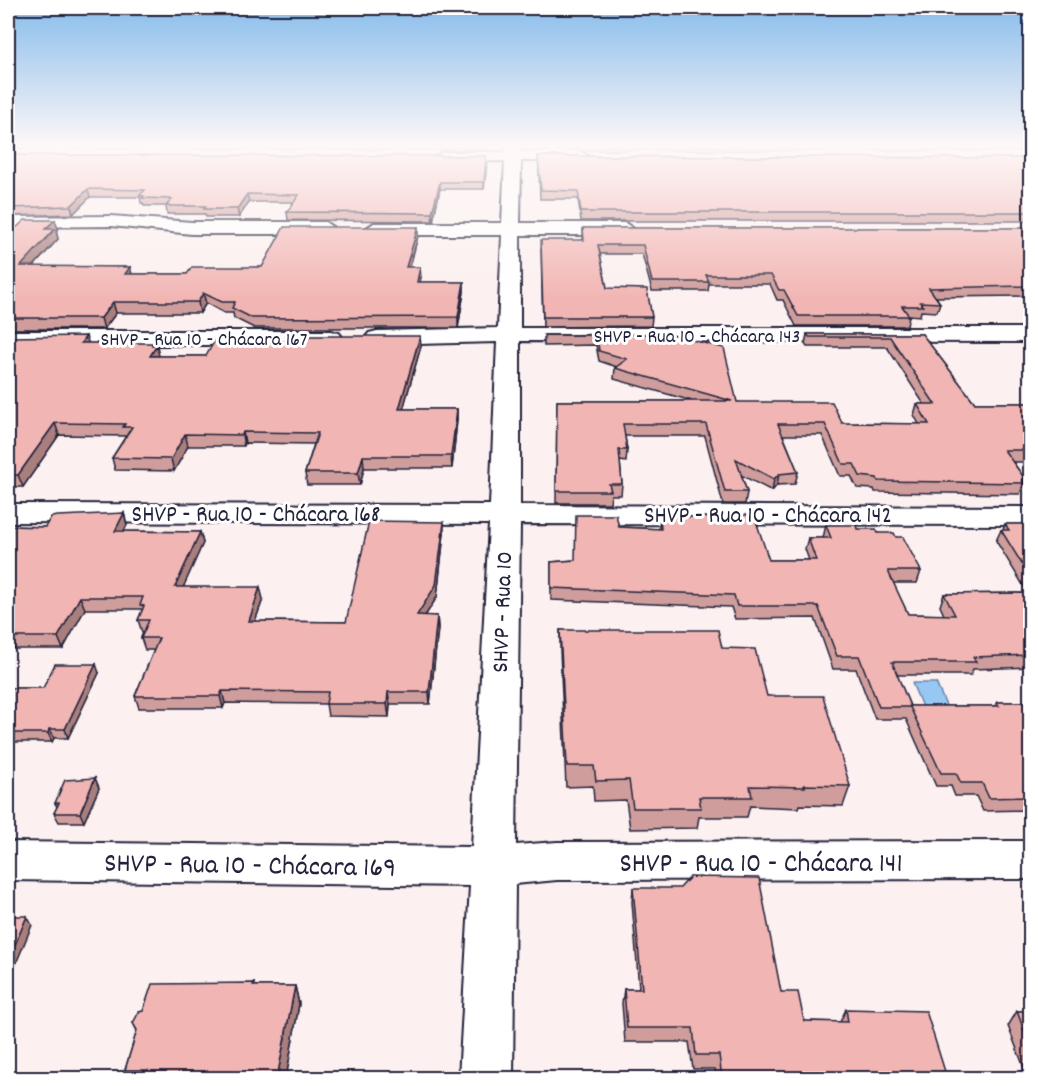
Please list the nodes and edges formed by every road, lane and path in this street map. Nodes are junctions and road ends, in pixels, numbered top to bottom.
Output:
1 (512, 197) edge
2 (8, 222) edge
3 (511, 229) junction
4 (641, 229) edge
5 (1030, 335) edge
6 (508, 336) junction
7 (8, 338) edge
8 (8, 513) edge
9 (505, 513) junction
10 (1030, 516) edge
11 (1030, 860) edge
12 (8, 861) edge
13 (492, 867) junction
14 (486, 1078) edge

1 - 3 street, SHVP - Rua 10
2 - 3 street
3 - 4 street
3 - 6 street, SHVP - Rua 10
5 - 6 street, SHVP - Rua 10 - Chácara 143
6 - 7 street, SHVP - Rua 10 - Chácara 167
6 - 9 street, SHVP - Rua 10
8 - 9 street, SHVP - Rua 10 - Chácara 168
9 - 10 street, SHVP - Rua 10 - Chácara 142
9 - 13 street, SHVP - Rua 10
11 - 13 street, SHVP - Rua 10 - Chácara 141
12 - 13 street, SHVP - Rua 10 - Chácara 169
13 - 14 street, SHVP - Rua 10

